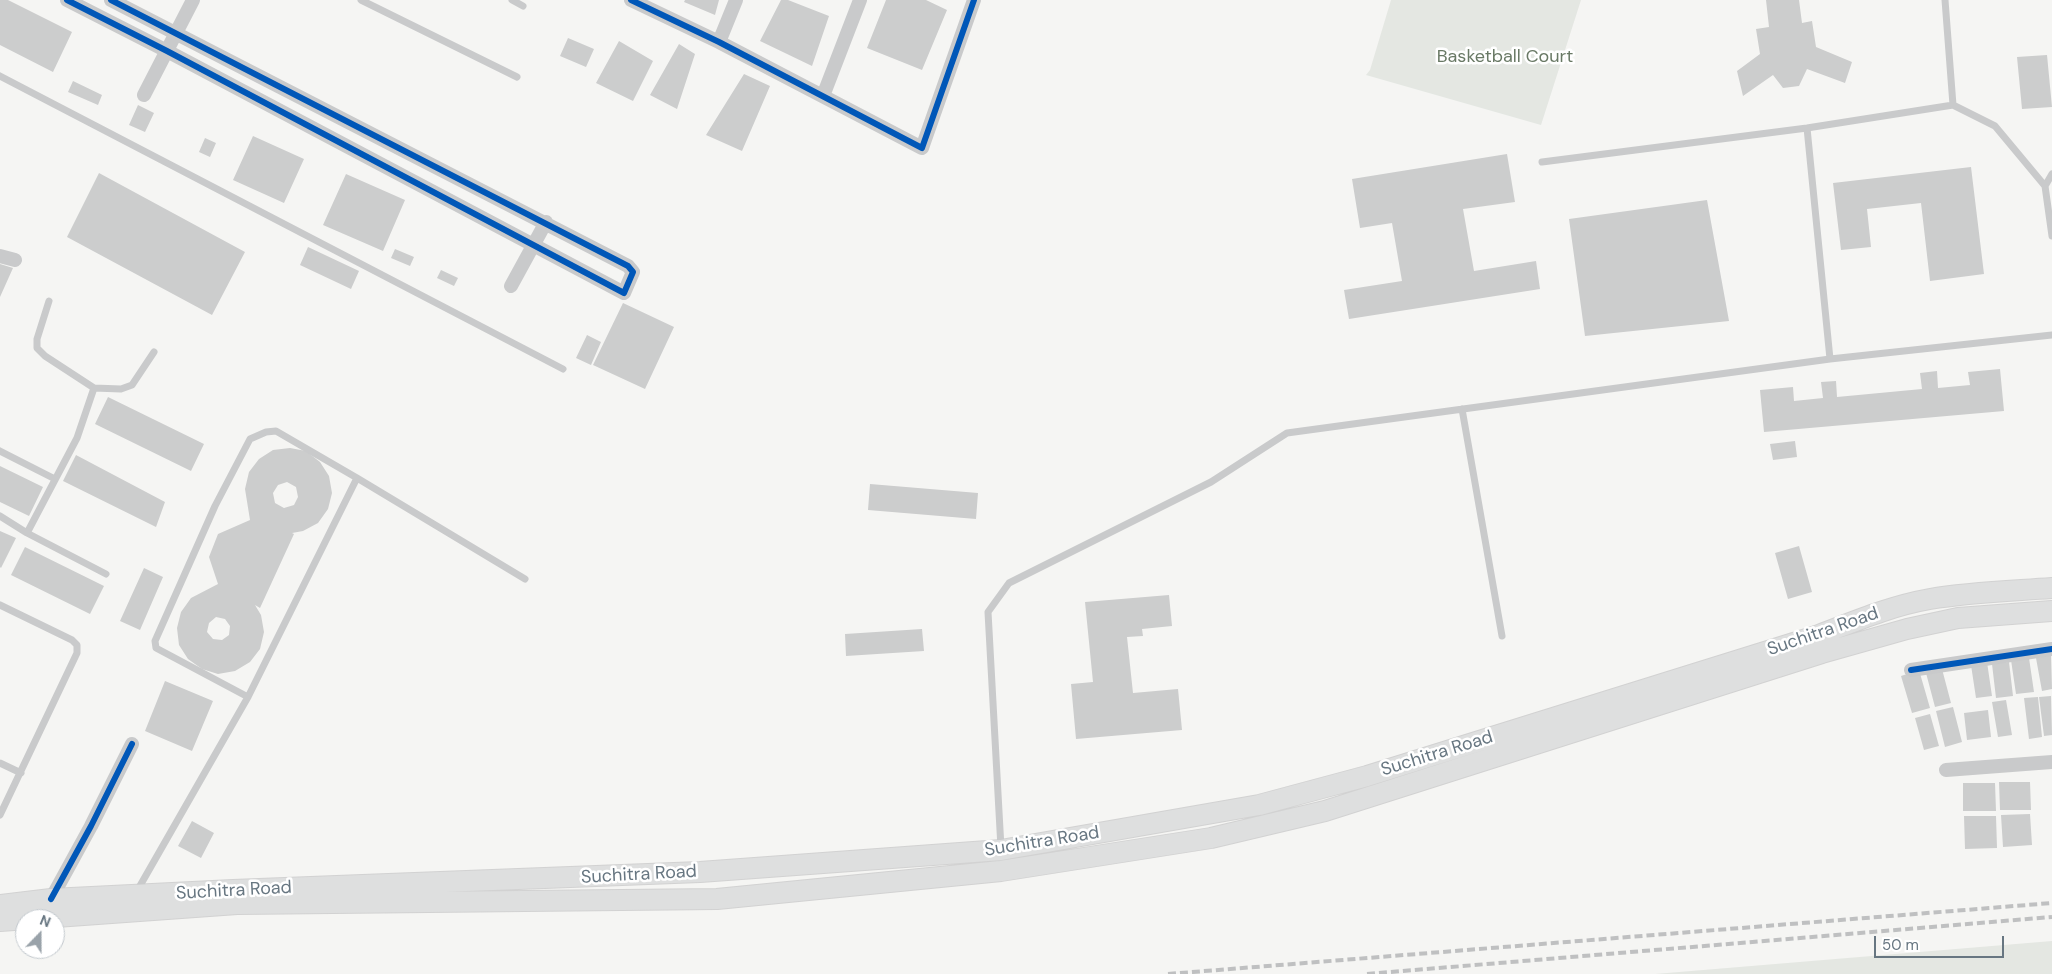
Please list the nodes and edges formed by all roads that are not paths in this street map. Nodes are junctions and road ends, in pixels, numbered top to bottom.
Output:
1 (67, 0) edge
2 (112, 0) edge
3 (193, 0) edge
4 (361, 0) edge
5 (512, 0) edge
6 (631, 0) edge
7 (736, 0) edge
8 (860, 0) edge
9 (974, 0) edge
10 (1945, 0) edge
11 (523, 6) dead end
12 (176, 33) junction
13 (719, 42) junction
14 (167, 51) junction
15 (0, 76) edge
16 (517, 77) dead end
17 (144, 95) dead end
18 (823, 96) junction
19 (1953, 105) junction
20 (1807, 128) junction
21 (1542, 162) dead end
22 (2052, 174) edge
23 (452, 176) junction
24 (2045, 186) junction
25 (441, 197) junction
26 (546, 222) junction
27 (2052, 236) edge
28 (534, 244) junction
29 (0, 256) edge
30 (15, 260) dead end
31 (511, 286) dead end
32 (49, 301) dead end
33 (2052, 335) edge
34 (154, 352) dead end
35 (1830, 359) junction
36 (563, 370) dead end
37 (94, 388) junction
38 (1462, 409) junction
39 (0, 451) edge
40 (358, 478) junction
41 (55, 479) junction
42 (0, 516) edge
43 (27, 533) junction
44 (106, 574) dead end
45 (525, 579) dead end
46 (2052, 588) edge
47 (0, 605) edge
48 (2052, 611) edge
49 (1502, 636) dead end
50 (1819, 644) junction
51 (2052, 650) edge
52 (1911, 670) dead end
53 (248, 698) junction
54 (132, 744) dead end
55 (2052, 762) edge
56 (0, 763) edge
57 (1946, 770) dead end
58 (21, 773) junction
59 (0, 815) edge
60 (1001, 850) junction
61 (585, 877) junction
62 (134, 896) junction
63 (52, 899) junction
64 (585, 900) junction
65 (0, 904) edge
66 (0, 921) edge

1 - 14 street
2 - 12 street
3 - 12 street
4 - 16 lane
5 - 11 lane
6 - 13 street
7 - 13 street
8 - 18 street
9 - 18 street
10 - 19 lane
12 - 14 street
12 - 23 street
13 - 18 street
14 - 17 street
14 - 25 street
15 - 36 lane
19 - 20 lane
19 - 24 lane
20 - 21 lane
20 - 35 lane
22 - 24 lane
23 - 25 street
23 - 26 street
24 - 27 lane
25 - 28 street
26 - 28 street
26 - 28 street
28 - 31 street
29 - 30 street
32 - 37 lane
33 - 35 lane
34 - 37 lane
35 - 38 lane
37 - 41 lane
38 - 49 lane
38 - 60 lane
39 - 41 lane
40 - 45 lane
40 - 53 lane
40 - 53 lane
41 - 43 lane
42 - 43 lane
43 - 44 lane
46 - 50 main road, Suchitra Road
47 - 58 lane
48 - 50 main road, Suchitra Road
50 - 60 main road, Suchitra Road
50 - 64 main road, Suchitra Road
51 - 52 street
53 - 62 lane
54 - 63 street
55 - 57 street
56 - 58 lane
58 - 59 lane
60 - 61 main road, Suchitra Road
61 - 62 main road, Suchitra Road
61 - 64 main road
62 - 63 main road, Suchitra Road
63 - 65 main road, Suchitra Road
64 - 66 main road, Suchitra Road

